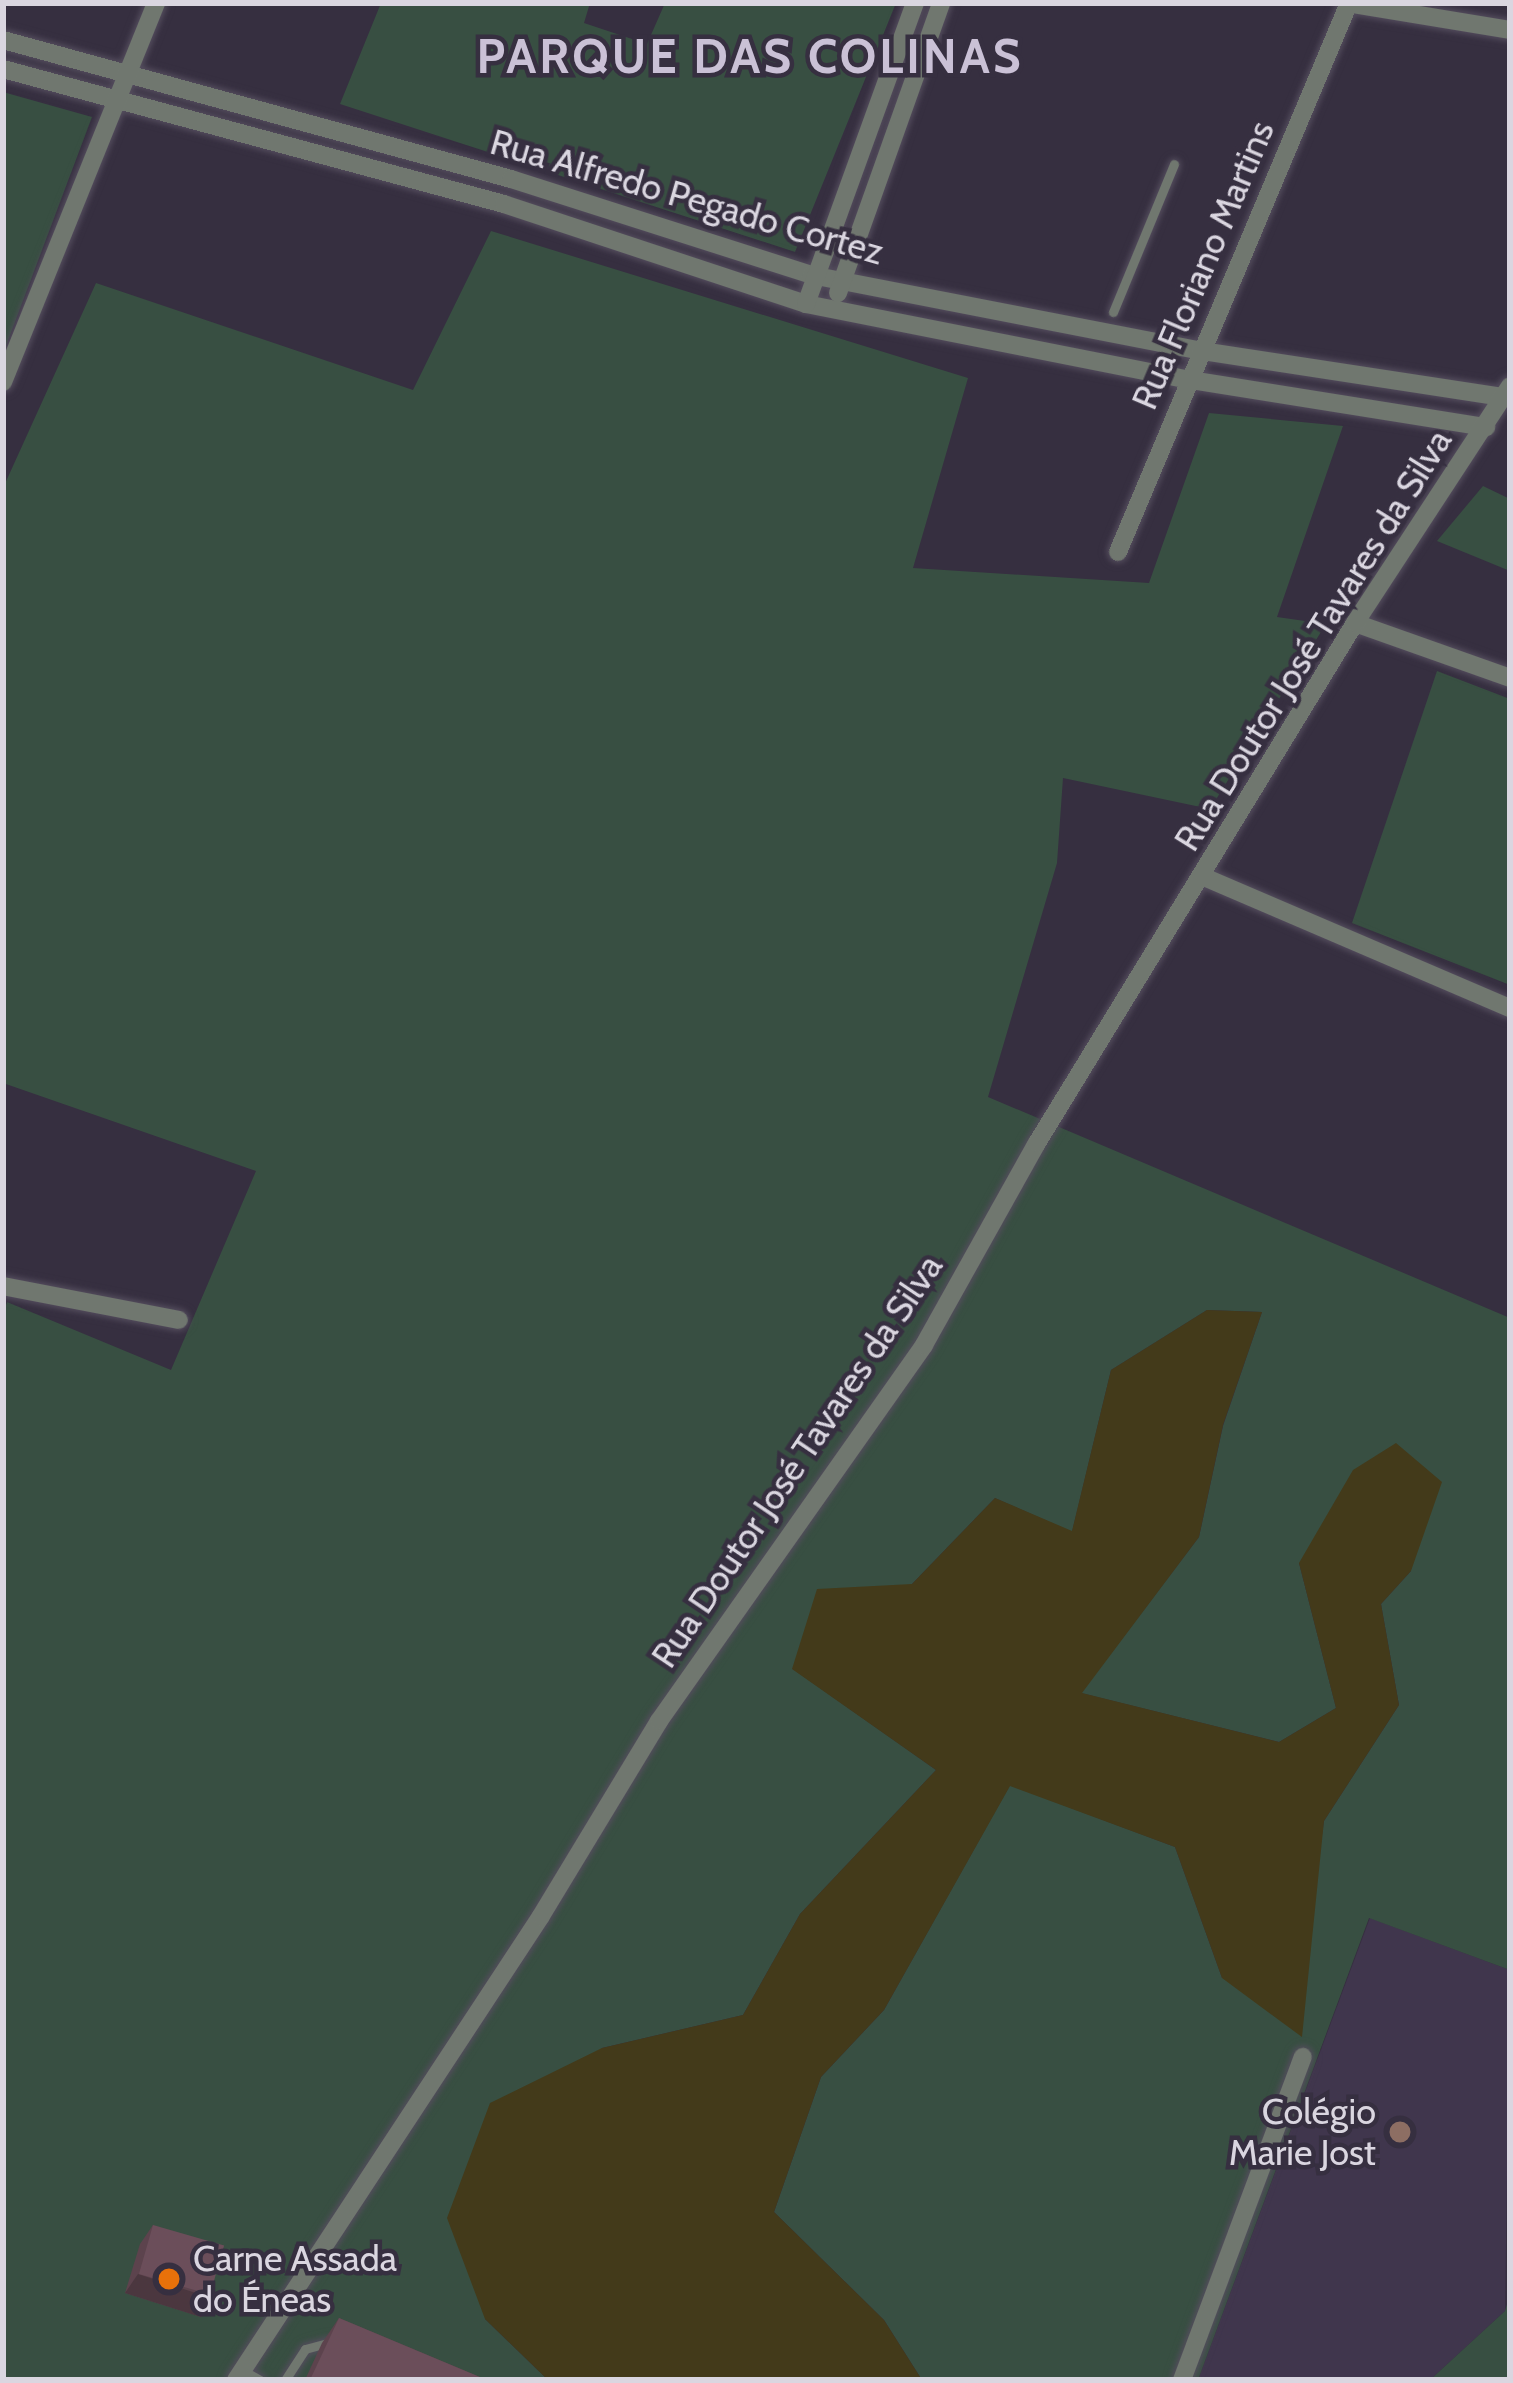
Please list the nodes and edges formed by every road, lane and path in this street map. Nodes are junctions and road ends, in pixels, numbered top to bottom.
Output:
1 (156, 3) edge
2 (915, 3) edge
3 (941, 3) edge
4 (1348, 3) edge
5 (1510, 30) edge
6 (3, 40) edge
7 (3, 69) edge
8 (129, 70) junction
9 (117, 98) junction
10 (1174, 164) dead end
11 (511, 179) junction
12 (504, 204) junction
13 (811, 275) junction
14 (840, 281) junction
15 (806, 304) junction
16 (836, 310) junction
17 (1113, 312) joint
18 (1105, 332) junction
19 (1202, 351) junction
20 (1191, 380) junction
21 (3, 382) edge
22 (1507, 392) edge
23 (1486, 427) junction
24 (1118, 552) dead end
25 (1355, 623) junction
26 (1510, 679) edge
27 (1204, 877) junction
28 (1510, 1008) edge
29 (3, 1286) edge
30 (179, 1320) dead end
31 (1303, 2057) dead end
32 (340, 2345) edge
33 (246, 2376) edge
34 (285, 2380) edge
35 (1182, 2380) edge

1 - 8 street
2 - 13 street
3 - 14 street
4 - 5 street
4 - 19 street, Rua Floriano Martins
6 - 8 street, Rua Alfredo Pegado Cortez
7 - 9 street, Rua Alfredo Pegado Cortez
8 - 9 street
8 - 11 street, Rua Alfredo Pegado Cortez
9 - 12 street, Rua Alfredo Pegado Cortez
9 - 21 street
10 - 17 lane
11 - 12 street
11 - 13 street, Rua Alfredo Pegado Cortez
12 - 15 street, Rua Alfredo Pegado Cortez
13 - 14 street, Rua Alfredo Pegado Cortez
13 - 15 street
14 - 16 street
14 - 18 street, Rua Alfredo Pegado Cortez
15 - 16 street, Rua Alfredo Pegado Cortez
16 - 20 street, Rua Alfredo Pegado Cortez
17 - 18 street
18 - 19 street, Rua Alfredo Pegado Cortez
19 - 20 street, Rua Floriano Martins
19 - 22 street, Rua Alfredo Pegado Cortez
20 - 23 street, Rua Alfredo Pegado Cortez
20 - 24 street, Rua Floriano Martins
22 - 23 street, Rua Doutor José Tavares da Silva
23 - 25 street, Rua Doutor José Tavares da Silva
25 - 26 street
25 - 27 street, Rua Doutor José Tavares da Silva
27 - 28 street
27 - 33 street, Rua Doutor José Tavares da Silva
29 - 30 street
31 - 35 street
32 - 34 lane

